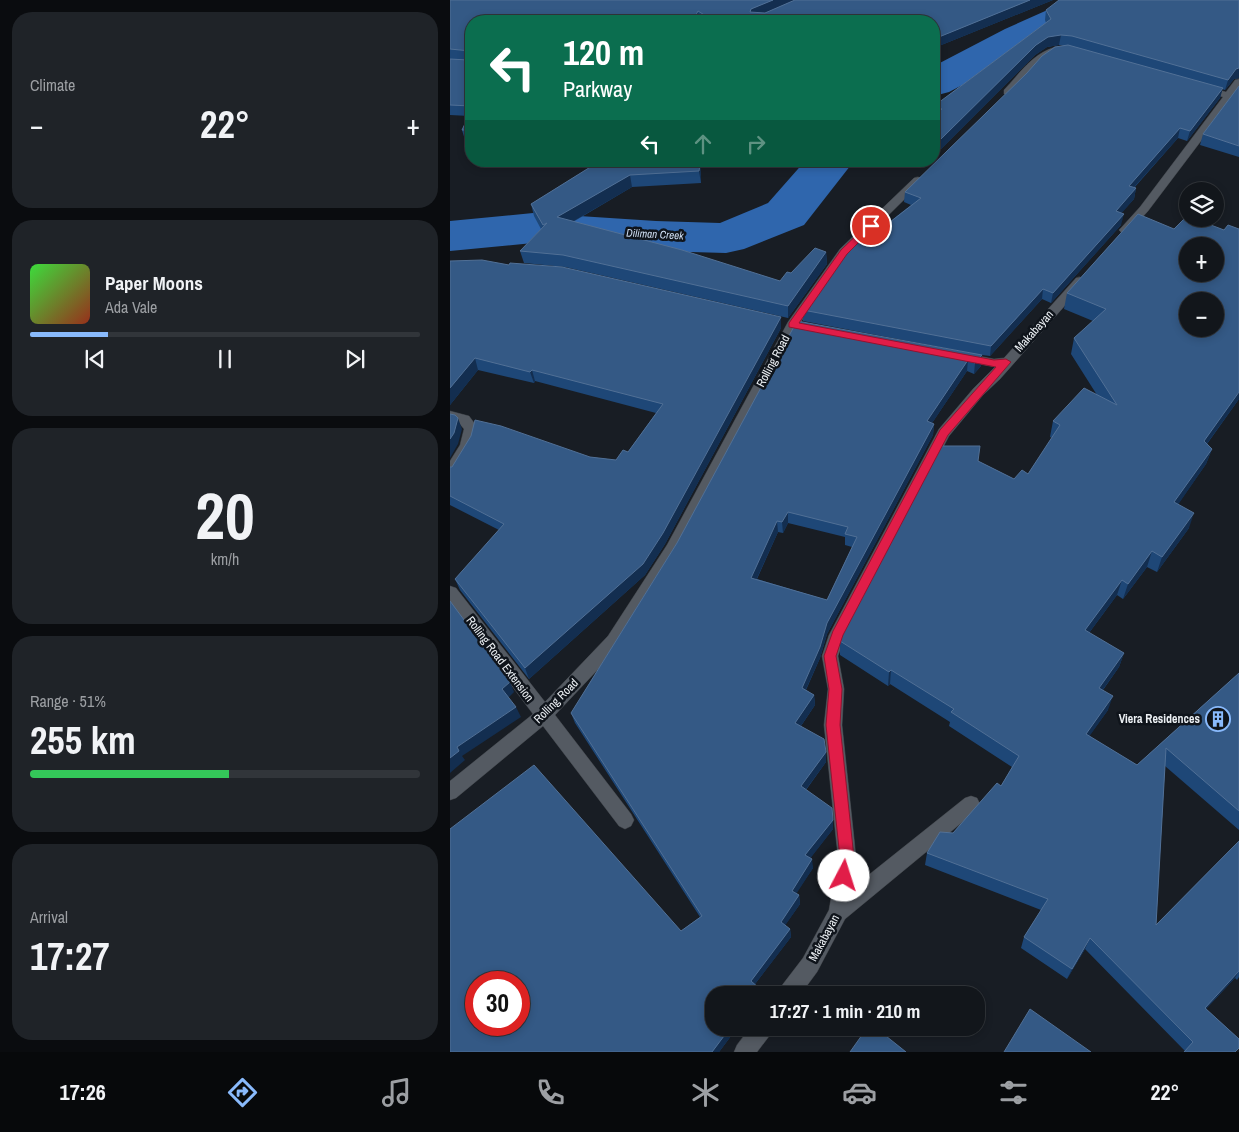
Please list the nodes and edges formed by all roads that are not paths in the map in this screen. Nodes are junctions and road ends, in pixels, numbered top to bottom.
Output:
1 (1076, 53) edge
2 (1239, 82) edge
3 (1191, 85) edge
4 (1230, 96) junction
5 (999, 101) edge
6 (928, 170) edge
7 (1118, 238) edge
8 (1085, 275) edge
9 (946, 354) edge
10 (1006, 362) junction
11 (450, 416) edge
12 (450, 473) edge
13 (450, 592) edge
14 (544, 716) junction
15 (450, 792) edge
16 (972, 804) dead end
17 (625, 820) dead end
18 (838, 912) junction
19 (794, 986) edge
20 (757, 1036) edge
21 (744, 1052) edge

1 - 5 street
2 - 4 street
3 - 4 street
4 - 7 street
6 - 14 street, Rolling Road
8 - 10 street, Makabayan
9 - 10 street
10 - 18 street, Makabayan
11 - 12 street
13 - 14 street, Rolling Road Extension
14 - 15 street, Rolling Road
14 - 17 street, Rolling Road Extension
16 - 18 street
18 - 19 street, Makabayan
20 - 21 street

